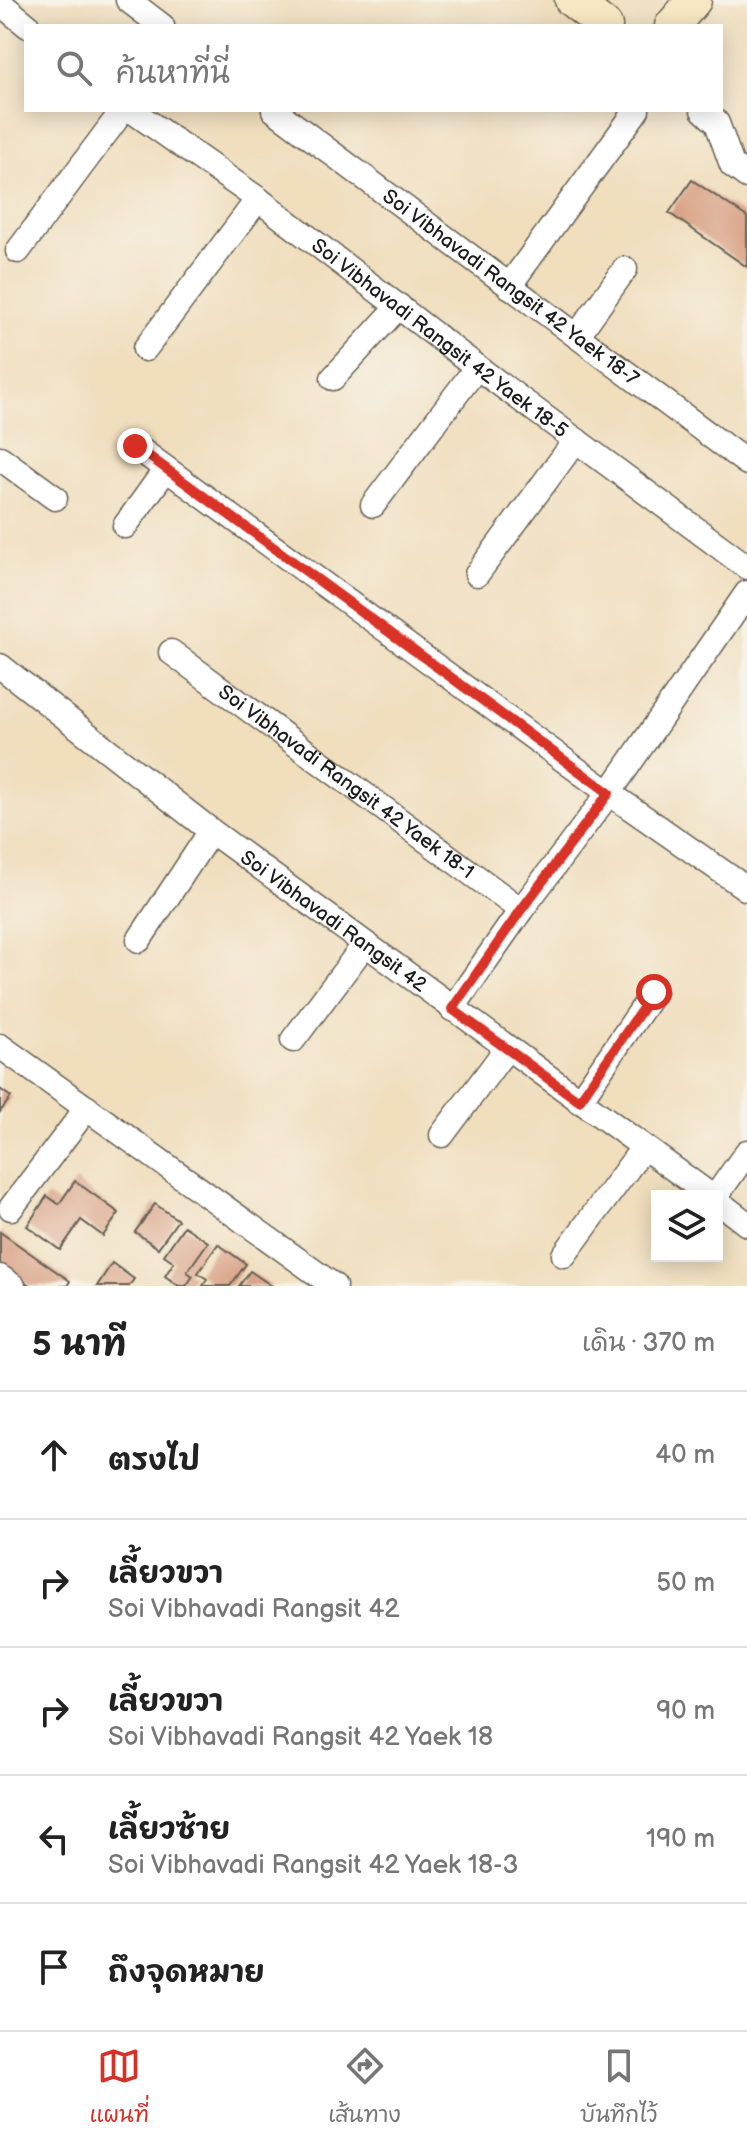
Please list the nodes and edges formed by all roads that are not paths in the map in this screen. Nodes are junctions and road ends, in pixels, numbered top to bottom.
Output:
1 (128, 0) edge
2 (572, 0) edge
3 (694, 0) edge
4 (0, 3) edge
5 (26, 24) edge
6 (159, 24) edge
7 (602, 24) edge
8 (674, 24) edge
9 (122, 112) edge
10 (134, 112) edge
11 (277, 112) edge
12 (636, 112) edge
13 (710, 116) edge
14 (747, 176) edge
15 (258, 199) junction
16 (18, 251) dead end
17 (625, 269) dead end
18 (509, 286) junction
19 (399, 306) junction
20 (577, 336) junction
21 (145, 349) dead end
22 (477, 367) junction
23 (333, 378) dead end
24 (576, 440) junction
25 (135, 446) dead end
26 (0, 458) edge
27 (747, 463) edge
28 (166, 469) junction
29 (55, 498) dead end
30 (373, 505) dead end
31 (125, 526) dead end
32 (747, 567) edge
33 (477, 574) dead end
34 (747, 593) edge
35 (171, 652) dead end
36 (0, 666) edge
37 (609, 793) junction
38 (211, 831) junction
39 (747, 889) edge
40 (521, 910) junction
41 (139, 940) dead end
42 (365, 944) junction
43 (654, 992) dead end
44 (452, 1009) junction
45 (293, 1040) dead end
46 (0, 1046) edge
47 (507, 1048) junction
48 (579, 1101) junction
49 (87, 1108) junction
50 (442, 1135) dead end
51 (643, 1148) junction
52 (747, 1152) edge
53 (703, 1190) edge
54 (721, 1190) edge
55 (723, 1204) edge
56 (11, 1208) dead end
57 (747, 1224) edge
58 (564, 1255) dead end
59 (0, 1277) edge
60 (301, 1277) edge
61 (13, 1286) edge
62 (334, 1286) edge

1 - 6 street
2 - 7 street
3 - 8 street
4 - 5 street
9 - 16 street
10 - 15 street, Soi Vibhavadi Rangsit 42 Yaek 18-5
11 - 18 street, Soi Vibhavadi Rangsit 42 Yaek 18-7
12 - 18 street
13 - 14 street
15 - 19 street, Soi Vibhavadi Rangsit 42 Yaek 18-5
15 - 21 street
17 - 20 street
18 - 20 street, Soi Vibhavadi Rangsit 42 Yaek 18-7
19 - 22 street, Soi Vibhavadi Rangsit 42 Yaek 18-5
19 - 23 street
20 - 27 street, Soi Vibhavadi Rangsit 42 Yaek 18-7
22 - 24 street, Soi Vibhavadi Rangsit 42 Yaek 18-5
22 - 30 street
24 - 32 street, Soi Vibhavadi Rangsit 42 Yaek 18-5
24 - 33 street
25 - 28 street
26 - 29 street
28 - 31 street
28 - 37 street
34 - 37 street
35 - 40 street, Soi Vibhavadi Rangsit 42 Yaek 18-1
36 - 38 street, Soi Vibhavadi Rangsit 42
37 - 39 street
37 - 40 street
38 - 41 street
38 - 42 street, Soi Vibhavadi Rangsit 42
40 - 44 street
42 - 44 street, Soi Vibhavadi Rangsit 42
42 - 45 street
43 - 48 street
44 - 47 street, Soi Vibhavadi Rangsit 42
46 - 49 street
47 - 48 street, Soi Vibhavadi Rangsit 42
47 - 50 street
48 - 51 street, Soi Vibhavadi Rangsit 42
49 - 56 street
49 - 60 street
51 - 53 street, Soi Vibhavadi Rangsit 42
51 - 58 street
52 - 54 street
55 - 57 street, Soi Vibhavadi Rangsit 42
59 - 61 street
60 - 62 street

